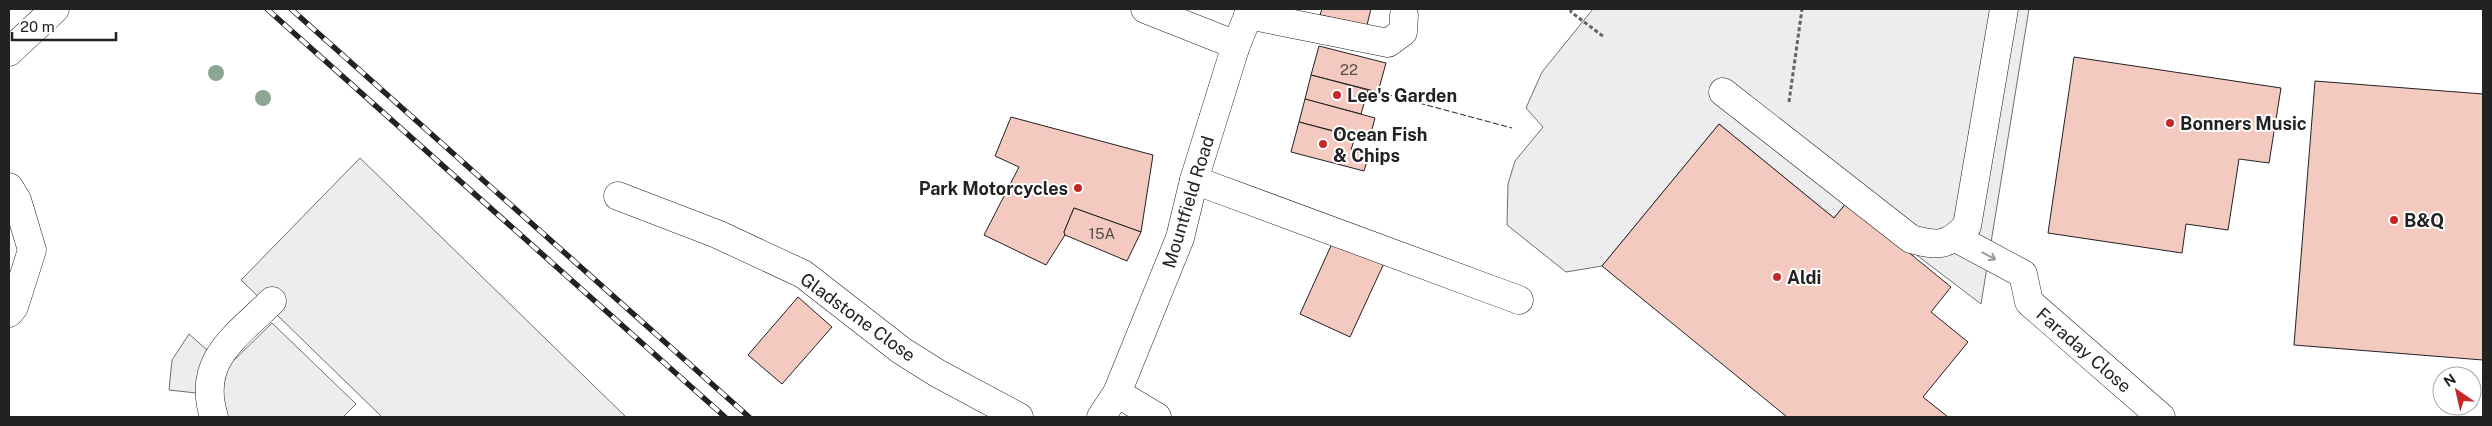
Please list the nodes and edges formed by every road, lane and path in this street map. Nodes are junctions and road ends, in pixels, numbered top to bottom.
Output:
1 (55, 9) edge
2 (1145, 9) edge
3 (1571, 9) edge
4 (1802, 9) edge
5 (2004, 9) edge
6 (1249, 12) edge
7 (1404, 15) dead end
8 (1604, 37) dead end
9 (1236, 45) junction
10 (9, 52) edge
11 (1723, 92) dead end
12 (1777, 136) junction
13 (1194, 180) junction
14 (9, 187) edge
15 (618, 196) dead end
16 (1956, 238) junction
17 (1519, 300) dead end
18 (272, 301) dead end
19 (9, 313) edge
20 (1117, 393) junction
21 (214, 417) edge
22 (1019, 417) edge
23 (1101, 417) edge
24 (1157, 417) edge
25 (2161, 417) edge

1 - 10 street
2 - 9 street
3 - 8 path
4 - 12 path
5 - 16 street
6 - 7 street
6 - 9 street, Mountfield Road
9 - 13 street, Mountfield Road
11 - 12 street
12 - 16 street
13 - 17 street
13 - 20 street, Mountfield Road
14 - 19 street
15 - 22 street, Gladstone Close
16 -> 25 street, Faraday Close
18 - 21 street
20 - 23 street, Mountfield Road
20 - 24 street

